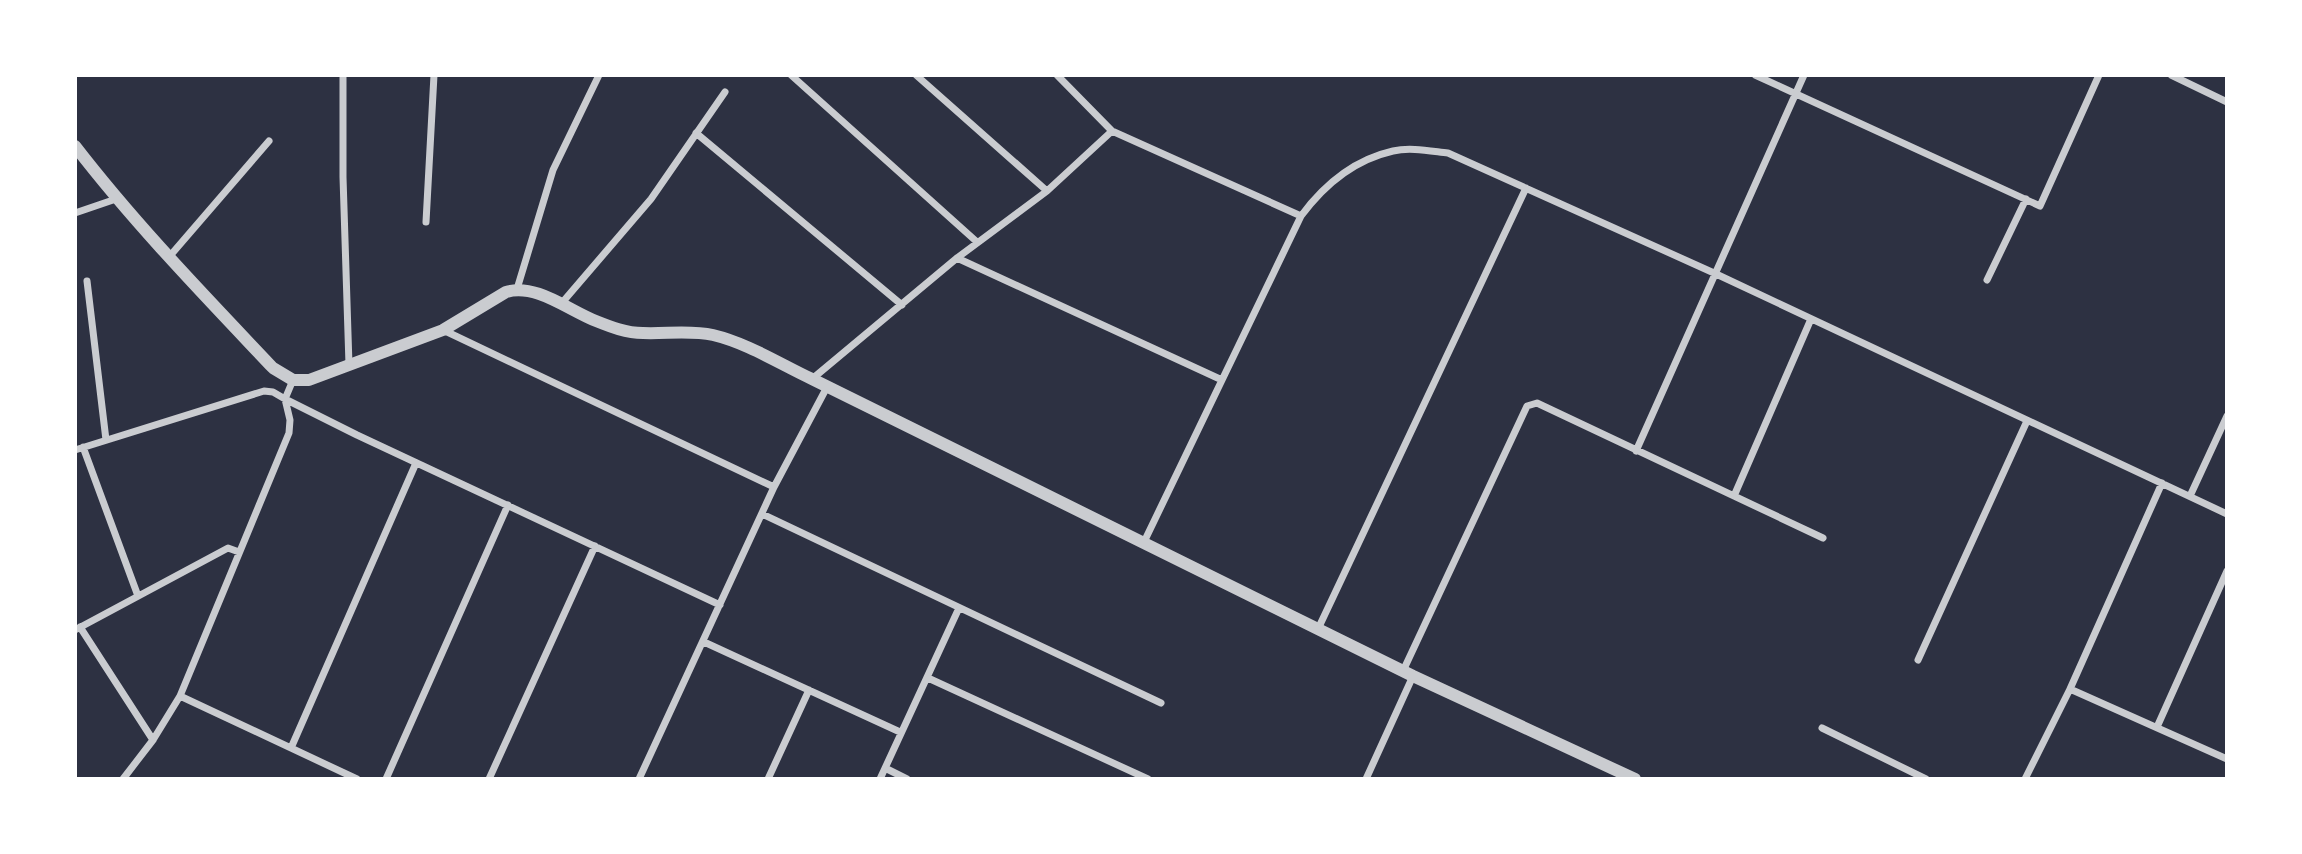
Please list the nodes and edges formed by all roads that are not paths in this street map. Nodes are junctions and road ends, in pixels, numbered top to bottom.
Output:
1 (343, 75) edge
2 (434, 75) edge
3 (599, 75) edge
4 (791, 75) edge
5 (916, 75) edge
6 (1057, 75) edge
7 (1755, 75) edge
8 (1804, 75) edge
9 (2099, 75) edge
10 (2171, 75) edge
11 (725, 92) dead end
12 (1795, 94) junction
13 (2227, 102) edge
14 (1112, 131) junction
15 (696, 133) junction
16 (269, 141) dead end
17 (75, 146) edge
18 (1526, 188) junction
19 (1047, 191) junction
20 (116, 199) junction
21 (2025, 199) junction
22 (75, 214) edge
23 (1301, 216) junction
24 (426, 222) dead end
25 (977, 242) junction
26 (168, 258) junction
27 (957, 258) junction
28 (1714, 273) junction
29 (1987, 280) dead end
30 (87, 281) dead end
31 (517, 289) junction
32 (560, 305) junction
33 (902, 305) junction
34 (1811, 319) junction
35 (443, 330) junction
36 (349, 365) junction
37 (812, 379) junction
38 (293, 380) junction
39 (1222, 380) junction
40 (827, 387) junction
41 (285, 399) junction
42 (2227, 416) edge
43 (2027, 421) junction
44 (106, 440) junction
45 (79, 448) edge
46 (1636, 451) junction
47 (416, 463) junction
48 (2162, 483) junction
49 (774, 487) junction
50 (1734, 496) junction
51 (2190, 496) junction
52 (508, 505) junction
53 (762, 514) junction
54 (2227, 514) edge
55 (1823, 538) dead end
56 (1144, 542) junction
57 (595, 546) junction
58 (239, 552) junction
59 (2227, 571) edge
60 (138, 596) junction
61 (720, 605) junction
62 (959, 608) junction
63 (78, 628) edge
64 (1318, 629) junction
65 (704, 642) junction
66 (1918, 660) dead end
67 (1408, 674) junction
68 (928, 678) junction
69 (2070, 689) junction
70 (809, 690) junction
71 (180, 696) junction
72 (1161, 703) dead end
73 (2157, 727) junction
74 (1822, 728) dead end
75 (901, 733) junction
76 (153, 740) junction
77 (291, 748) junction
78 (2227, 759) edge
79 (885, 768) junction
80 (123, 779) edge
81 (357, 779) edge
82 (386, 779) edge
83 (489, 779) edge
84 (639, 779) edge
85 (768, 779) edge
86 (880, 779) edge
87 (907, 779) edge
88 (1148, 779) edge
89 (1366, 779) edge
90 (1635, 779) edge
91 (1926, 779) edge
92 (2025, 779) edge

1 - 36 street
2 - 24 street
3 - 31 street
4 - 25 street
5 - 19 street
6 - 14 street
7 - 12 street
8 - 12 street
9 - 21 street
10 - 13 street
11 - 15 street
12 - 21 street
12 - 28 street
14 - 19 street
14 - 23 street
15 - 32 street
15 - 33 street
16 - 26 street
17 - 20 street
18 - 23 street
18 - 28 street
18 - 64 street
19 - 25 street
20 - 22 street
20 - 26 street
21 - 29 street
23 - 39 street
25 - 27 street
26 - 38 street
27 - 33 street
27 - 39 street
28 - 34 street
28 - 46 street
30 - 44 street
31 - 32 street
31 - 35 street
32 - 37 street
33 - 37 street
34 - 43 street
34 - 50 street
35 - 36 street
35 - 49 street
36 - 38 street
37 - 40 street
38 - 41 street
39 - 56 street
40 - 49 street
40 - 56 street
41 - 44 street
41 - 47 street
41 - 58 street
42 - 51 street
43 - 48 street
43 - 66 street
44 - 45 street
45 - 60 street
46 - 50 street
46 - 67 street
47 - 52 street
47 - 77 street
48 - 51 street
48 - 69 street
49 - 53 street
50 - 55 street
51 - 54 street
52 - 57 street
52 - 82 street
53 - 61 street
53 - 62 street
56 - 64 street
57 - 61 street
57 - 83 street
58 - 60 street
58 - 71 street
59 - 73 street
60 - 63 street
61 - 65 street
62 - 68 street
62 - 72 street
63 - 76 street
64 - 67 street
65 - 70 street
65 - 84 street
67 - 89 street
67 - 90 street
68 - 75 street
68 - 88 street
69 - 73 street
69 - 92 street
70 - 75 street
70 - 85 street
71 - 76 street
71 - 77 street
73 - 78 street
74 - 91 street
75 - 79 street
76 - 80 street
77 - 81 street
79 - 86 street
79 - 87 street

